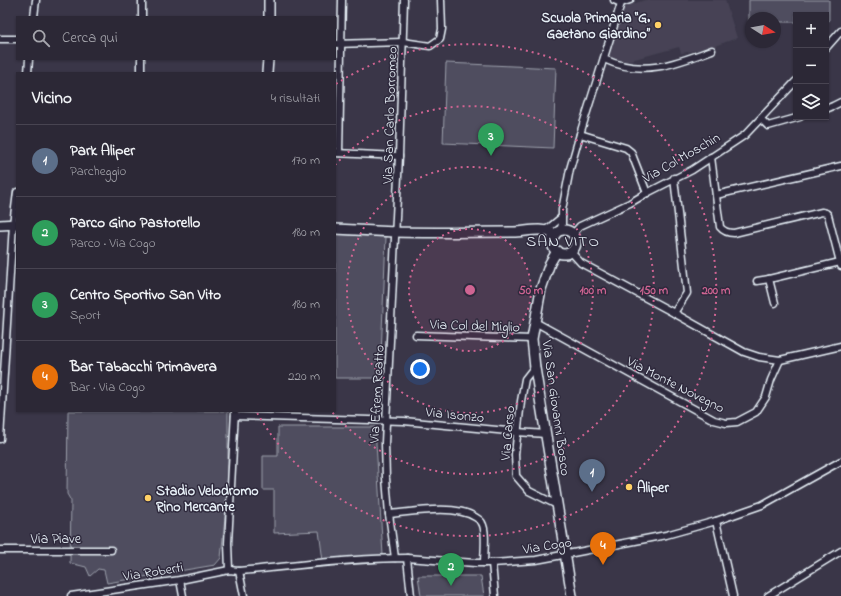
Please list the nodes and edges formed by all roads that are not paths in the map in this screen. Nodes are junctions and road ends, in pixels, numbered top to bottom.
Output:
1 (36, 0) edge
2 (142, 0) edge
3 (269, 0) edge
4 (342, 0) edge
5 (404, 0) edge
6 (441, 0) edge
7 (614, 0) edge
8 (630, 0) edge
9 (622, 1) edge
10 (34, 16) edge
11 (142, 16) edge
12 (269, 16) edge
13 (841, 31) edge
14 (0, 39) edge
15 (16, 39) edge
16 (403, 42) junction
17 (338, 44) edge
18 (829, 45) edge
19 (712, 50) dead end
20 (29, 60) edge
21 (141, 60) edge
22 (268, 60) edge
23 (604, 60) junction
24 (28, 72) edge
25 (141, 72) edge
26 (267, 72) edge
27 (794, 84) edge
28 (841, 102) edge
29 (829, 108) edge
30 (761, 119) junction
31 (793, 119) edge
32 (580, 134) junction
33 (337, 153) edge
34 (400, 156) junction
35 (712, 157) junction
36 (841, 166) edge
37 (674, 178) junction
38 (646, 193) junction
39 (716, 195) junction
40 (16, 208) edge
41 (15, 224) edge
42 (0, 225) edge
43 (336, 228) edge
44 (563, 228) junction
45 (545, 230) junction
46 (396, 232) junction
47 (557, 251) junction
48 (571, 252) junction
49 (840, 264) edge
50 (769, 279) junction
51 (757, 281) dead end
52 (775, 303) dead end
53 (674, 313) junction
54 (535, 322) junction
55 (416, 334) dead end
56 (532, 339) junction
57 (841, 346) edge
58 (780, 360) junction
59 (535, 368) junction
60 (235, 414) edge
61 (386, 420) junction
62 (517, 432) junction
63 (546, 434) junction
64 (0, 439) edge
65 (841, 461) edge
66 (557, 505) junction
67 (389, 514) junction
68 (716, 521) junction
69 (0, 550) edge
70 (111, 550) dead end
71 (841, 551) edge
72 (565, 554) junction
73 (395, 558) junction
74 (407, 558) junction
75 (484, 563) junction
76 (492, 563) junction
77 (229, 570) junction
78 (240, 572) junction
79 (180, 580) junction
80 (71, 596) edge
81 (182, 596) edge
82 (244, 596) edge
83 (411, 596) edge
84 (495, 596) edge
85 (572, 596) edge
86 (733, 596) edge
87 (768, 596) edge

1 - 10 street
2 - 11 street
3 - 12 street
4 - 17 street
5 - 16 street, Via San Carlo Borromeo
6 - 16 street
7 - 9 street
8 - 9 street
9 - 23 street
13 - 18 street
14 - 15 street
16 - 17 street
16 - 34 street, Via San Carlo Borromeo
17 - 33 street
19 - 23 street
20 - 24 street
21 - 25 street
22 - 26 street
23 - 32 street
27 - 30 street, Via Col Moschin
28 - 29 street
30 - 31 street
30 - 35 street, Via Col Moschin
32 - 38 street
32 - 44 street
33 - 34 street
34 - 46 street, Via San Carlo Borromeo
35 - 37 street, Via Col Moschin
35 - 39 street
36 - 39 street
37 - 38 street, Via Col Moschin
37 - 53 street
38 - 44 street, Via Col Moschin
39 - 49 street
40 - 41 street
41 - 42 street
41 - 64 street
43 - 46 street
44 - 45 street, Via Col Moschin
44 - 45 street
44 - 47 street
44 - 48 street
45 - 46 street
46 - 61 street, Via Efrem Reatto
47 - 48 street
47 - 54 street, Via San Giovanni Bosco
48 - 53 street
49 - 50 street
50 - 51 street
50 - 52 street
53 - 58 street
54 - 56 street, Via San Giovanni Bosco
54 - 58 street, Via Monte Novegno
55 - 56 street, Via Col del Miglio
56 - 59 street, Via San Giovanni Bosco
57 - 58 street
59 - 62 street, Via Carso
59 - 63 street, Via San Giovanni Bosco
60 - 61 street, Via Isonzo
60 - 77 street
61 - 62 street, Via Isonzo
61 - 67 street, Via Efrem Reatto
62 - 63 street, Via Isonzo
62 - 66 street, Via Carso
63 - 66 street, Via San Giovanni Bosco
65 - 68 street, Via Cogo
66 - 72 street, Via San Giovanni Bosco
67 - 73 street, Via Efrem Reatto
67 - 75 street
68 - 72 street, Via Cogo
68 - 86 street
69 - 70 street, Via Piave
71 - 87 street
72 - 76 street, Via Cogo
72 - 85 street, Via San Giovanni Bosco
73 - 74 street, Via Cogo
73 - 78 street, Via Cogo
74 - 75 street, Via Cogo
74 - 83 street
75 - 76 street, Via Cogo
76 - 84 street
77 - 78 street, Via Roberti
77 - 79 street, Via Roberti
78 - 82 street
79 - 80 street, Via Roberti
79 - 81 street

